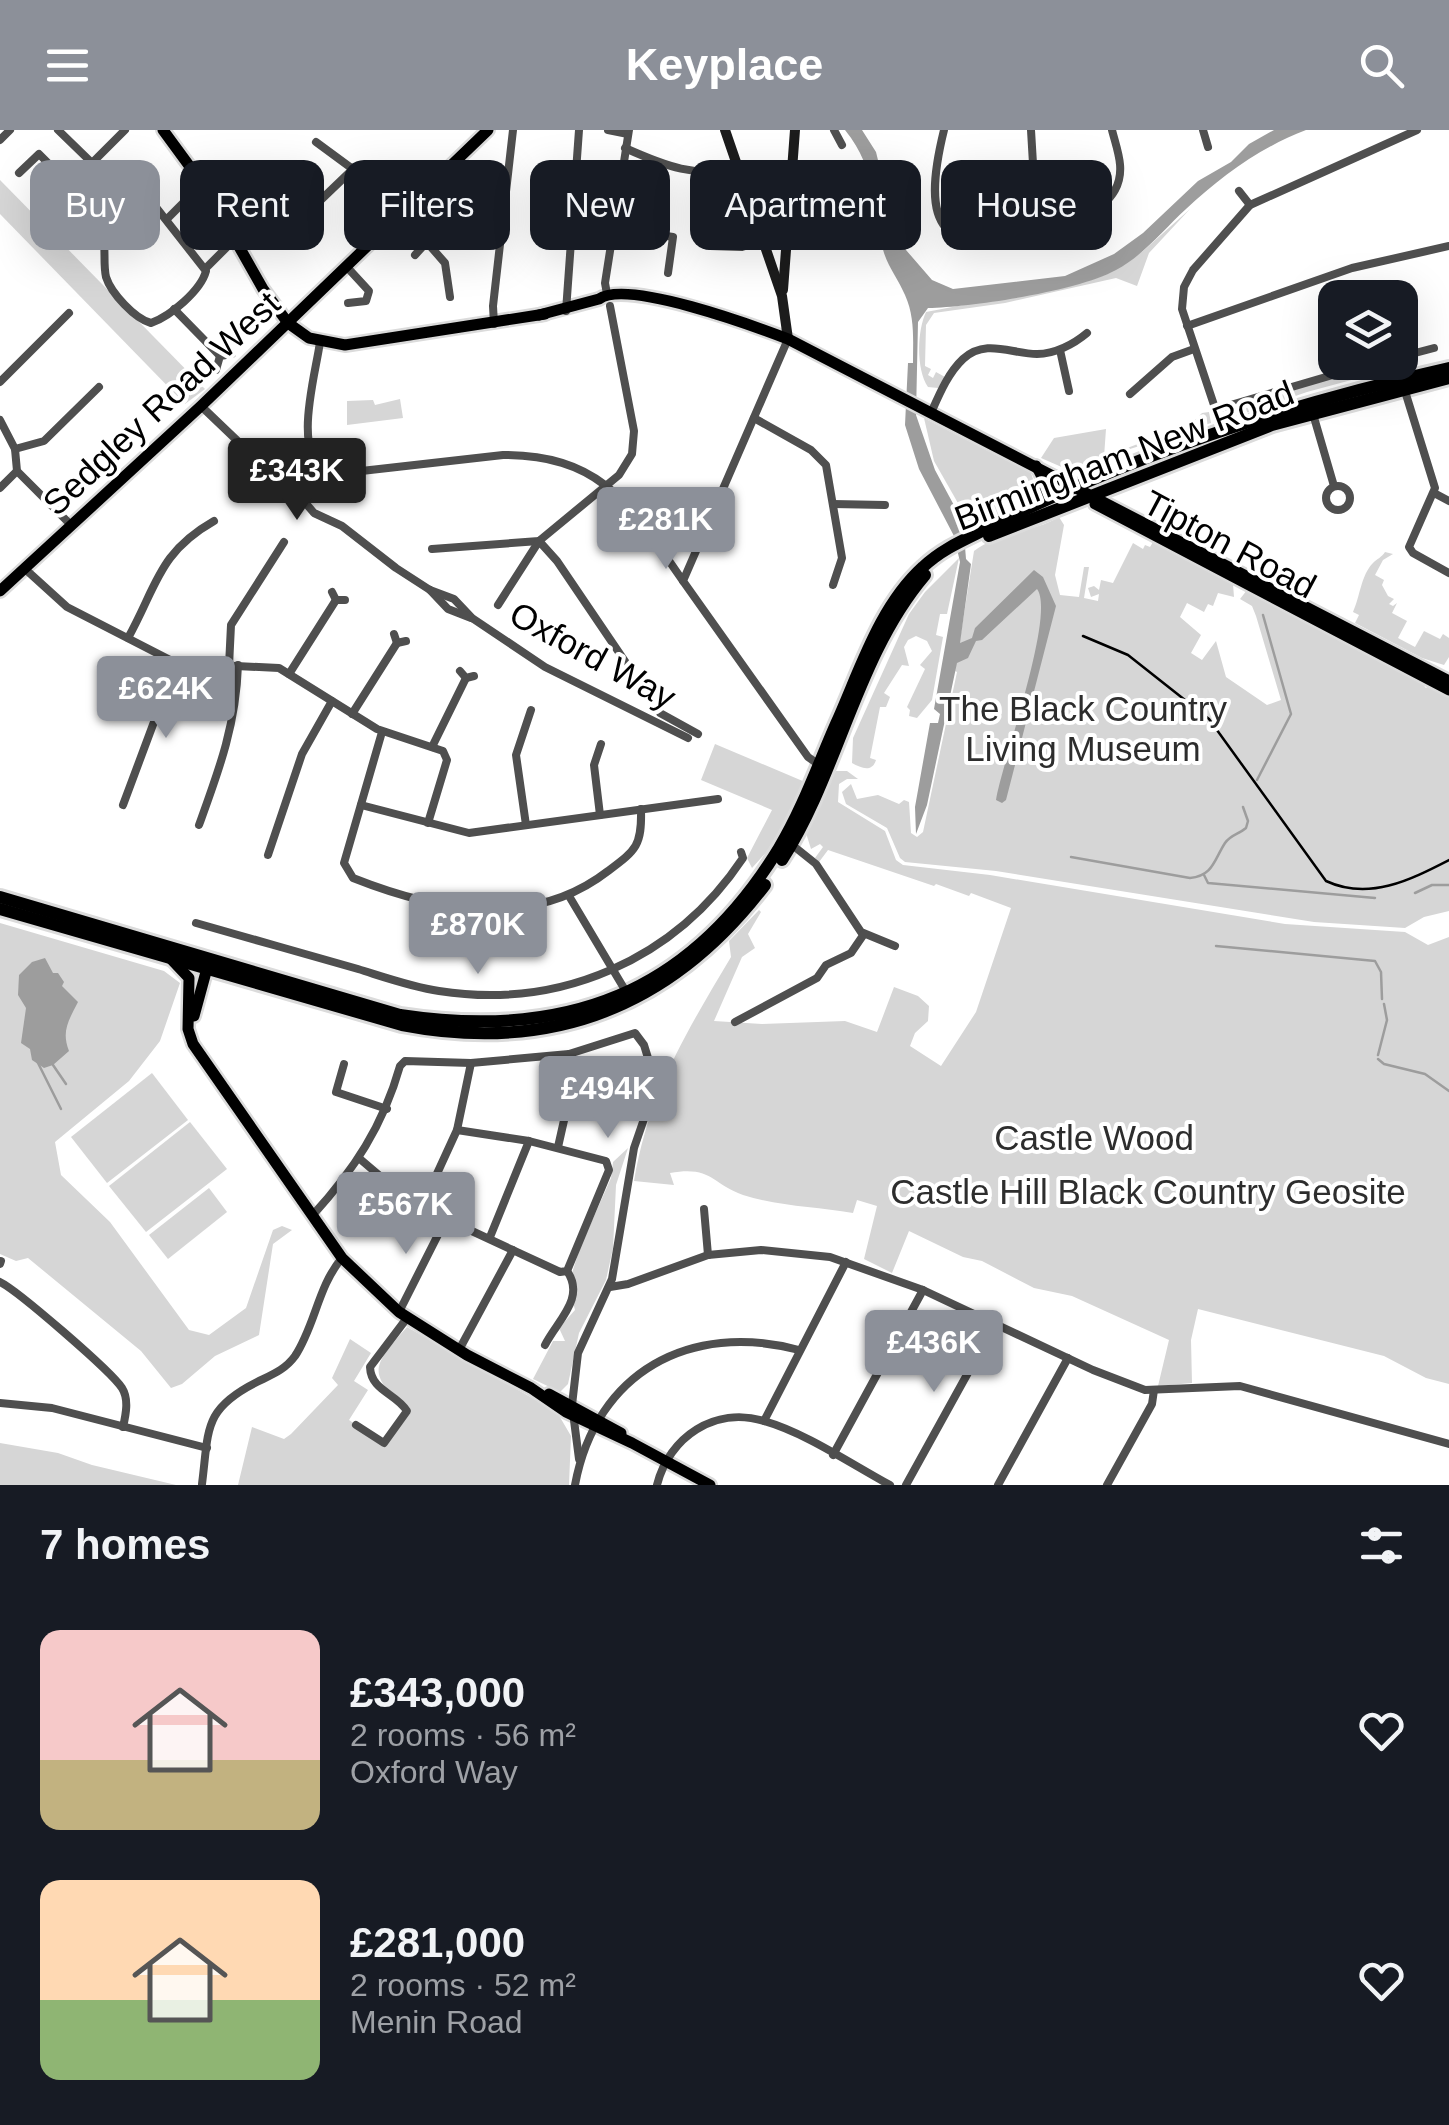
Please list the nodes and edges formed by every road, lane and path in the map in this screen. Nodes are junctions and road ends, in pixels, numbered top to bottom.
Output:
1 (10, 130) edge
2 (58, 130) edge
3 (125, 130) edge
4 (163, 130) edge
5 (488, 130) edge
6 (513, 130) edge
7 (579, 130) edge
8 (608, 130) edge
9 (725, 130) edge
10 (795, 130) edge
11 (834, 130) edge
12 (944, 130) edge
13 (1031, 130) edge
14 (1112, 130) edge
15 (1203, 130) edge
16 (1417, 130) edge
17 (629, 132) edge
18 (0, 140) edge
19 (316, 142) dead end
20 (842, 145) dead end
21 (1208, 147) dead end
22 (625, 148) junction
23 (89, 160) edge
24 (91, 160) edge
25 (457, 160) edge
26 (624, 160) edge
27 (737, 160) edge
28 (792, 160) edge
29 (1033, 160) edge
30 (30, 163) edge
31 (344, 164) edge
32 (690, 172) edge
33 (19, 173) dead end
34 (344, 178) edge
35 (1239, 191) dead end
36 (1112, 194) edge
37 (324, 196) edge
38 (1250, 205) junction
39 (180, 206) edge
40 (160, 211) edge
41 (941, 215) edge
42 (167, 219) junction
43 (670, 236) edge
44 (1449, 246) edge
45 (104, 250) edge
46 (224, 250) edge
47 (363, 250) edge
48 (418, 250) edge
49 (430, 250) edge
50 (611, 250) edge
51 (767, 250) edge
52 (785, 250) edge
53 (414, 254) dead end
54 (346, 266) junction
55 (205, 269) junction
56 (668, 273) dead end
57 (782, 296) junction
58 (450, 297) dead end
59 (608, 300) junction
60 (348, 303) dead end
61 (566, 309) junction
62 (174, 310) junction
63 (69, 313) dead end
64 (288, 323) junction
65 (494, 324) junction
66 (1187, 326) junction
67 (1087, 334) dead end
68 (788, 339) junction
69 (320, 342) junction
70 (1434, 348) dead end
71 (1194, 349) junction
72 (1060, 350) junction
73 (1418, 352) edge
74 (232, 354) dead end
75 (220, 356) junction
76 (1449, 368) edge
77 (216, 370) dead end
78 (1133, 377) dead end
79 (1449, 378) edge
80 (1318, 379) edge
81 (0, 382) edge
82 (1142, 386) junction
83 (99, 387) dead end
84 (1404, 388) junction
85 (1069, 392) dead end
86 (1130, 394) dead end
87 (201, 406) junction
88 (1311, 408) junction
89 (1217, 409) junction
90 (927, 411) junction
91 (754, 418) junction
92 (0, 420) edge
93 (1225, 437) junction
94 (14, 449) junction
95 (1202, 452) junction
96 (1036, 466) junction
97 (17, 471) junction
98 (1123, 484) junction
99 (609, 486) junction
100 (1334, 486) dead end
101 (0, 488) edge
102 (1078, 490) junction
103 (1434, 493) junction
104 (1449, 501) edge
105 (1038, 502) junction
106 (833, 504) junction
107 (885, 504) dead end
108 (1120, 508) junction
109 (214, 521) dead end
110 (996, 524) junction
111 (71, 526) junction
112 (972, 539) junction
113 (539, 541) junction
114 (278, 546) dead end
115 (957, 548) junction
116 (432, 549) dead end
117 (24, 568) junction
118 (1449, 572) edge
119 (683, 580) junction
120 (833, 586) dead end
121 (0, 591) edge
122 (338, 597) dead end
123 (498, 605) dead end
124 (1341, 628) junction
125 (128, 638) junction
126 (399, 639) dead end
127 (176, 664) junction
128 (233, 666) junction
129 (289, 674) junction
130 (467, 675) dead end
131 (1446, 681) edge
132 (332, 701) junction
133 (532, 709) dead end
134 (352, 714) junction
135 (382, 732) junction
136 (602, 742) dead end
137 (432, 747) junction
138 (818, 764) junction
139 (718, 799) dead end
140 (361, 805) junction
141 (123, 808) dead end
142 (641, 809) junction
143 (600, 815) junction
144 (428, 824) junction
145 (526, 825) junction
146 (198, 827) dead end
147 (787, 843) junction
148 (742, 852) dead end
149 (267, 857) dead end
150 (0, 896) edge
151 (569, 896) junction
152 (0, 909) edge
153 (196, 923) dead end
154 (864, 934) junction
155 (895, 946) dead end
156 (172, 960) junction
157 (208, 964) junction
158 (613, 971) junction
159 (628, 996) junction
160 (735, 1022) dead end
161 (569, 1054) junction
162 (202, 1057) junction
163 (471, 1063) junction
164 (344, 1064) dead end
165 (387, 1109) junction
166 (457, 1130) junction
167 (529, 1141) junction
168 (558, 1147) junction
169 (360, 1159) junction
170 (424, 1202) junction
171 (704, 1209) dead end
172 (312, 1216) junction
173 (446, 1218) junction
174 (490, 1236) junction
175 (513, 1250) junction
176 (708, 1255) junction
177 (342, 1258) junction
178 (846, 1262) junction
179 (568, 1270) junction
180 (0, 1282) edge
181 (610, 1287) junction
182 (923, 1290) junction
183 (403, 1315) junction
184 (995, 1324) junction
185 (545, 1345) dead end
186 (459, 1350) junction
187 (800, 1350) junction
188 (1068, 1358) junction
189 (1154, 1390) junction
190 (0, 1404) edge
191 (572, 1410) junction
192 (764, 1420) junction
193 (596, 1423) junction
194 (356, 1424) dead end
195 (123, 1427) junction
196 (632, 1443) junction
197 (1449, 1444) edge
198 (207, 1448) junction
199 (833, 1455) junction
200 (578, 1460) junction
201 (667, 1461) junction
202 (202, 1484) edge
203 (1110, 1484) edge
204 (574, 1485) edge
205 (657, 1485) edge
206 (710, 1485) edge
207 (890, 1485) edge
208 (906, 1485) edge
209 (998, 1485) edge

1 - 18 street
2 - 23 street
3 - 24 street
4 - 64 main road
5 - 25 main road, Sedgley Road West
6 - 65 street
7 - 61 street
8 - 17 street
9 - 27 main road
10 - 28 main road
11 - 20 street
12 - 41 street
13 - 29 street
14 - 36 street
15 - 21 street
16 - 38 street
17 - 22 street
19 - 31 street
22 - 26 street
22 - 32 street
30 - 33 street
34 - 37 street
35 - 38 street
38 - 66 street
39 - 42 street
40 - 42 street
42 - 55 street
43 - 56 street
44 - 66 street
45 - 62 street
46 - 55 street
47 - 54 main road, Sedgley Road West
48 - 53 street
49 - 58 street
50 - 59 street
51 - 57 main road
52 - 57 main road
54 - 60 street
54 - 64 main road, Sedgley Road West
55 - 62 street
57 - 68 main road
59 - 61 main road
59 - 68 main road
59 - 99 street
61 - 65 main road
62 - 75 street
63 - 81 street
64 - 69 main road
64 - 87 main road, Sedgley Road West
65 - 69 main road
66 - 71 street
67 - 72 street
68 - 90 main road
68 - 91 street
69 - 99 street
70 - 73 street
71 - 82 street
71 - 89 street
72 - 85 street
72 - 90 street
74 - 75 street
75 - 77 street
76 - 88 highway, Birmingham New Road
78 - 82 street
79 - 84 highway, Birmingham New Road
80 - 89 street, Birmingham New Road
82 - 86 street
83 - 94 street
84 - 88 highway, Birmingham New Road
84 - 103 street
87 - 111 main road, Sedgley Road West
87 - 113 street, Oxford Way
88 - 93 highway, Birmingham New Road
88 - 100 street
89 - 93 street
90 - 96 main road
91 - 106 street
91 - 119 street
92 - 94 street
93 - 95 highway, Birmingham New Road
93 - 102 highway, Birmingham New Road
94 - 97 street
95 - 98 highway, Birmingham New Road
95 - 102 highway
96 - 102 main road
96 - 105 main road
97 - 101 street
97 - 111 street
98 - 102 highway, Birmingham New Road
98 - 108 main road
99 - 113 street
99 - 119 street
102 - 105 highway, Birmingham New Road
102 - 108 main road, Tipton Road
102 - 110 highway
102 - 112 highway, Birmingham New Road
102 - 124 main road, Tipton Road
103 - 104 street
103 - 118 street
105 - 110 highway, Birmingham New Road
106 - 107 street
106 - 120 street
108 - 124 main road, Tipton Road
109 - 125 street
110 - 112 highway, Birmingham New Road
111 - 117 main road, Sedgley Road West
112 - 115 highway, Birmingham New Road
113 - 116 street
113 - 123 street
114 - 128 street
115 - 138 highway, Birmingham New Road
115 - 147 highway, Birmingham New Road
117 - 121 main road, Sedgley Road West
117 - 125 street
119 - 138 street
122 - 129 street
124 - 131 main road, Tipton Road
125 - 127 street
126 - 134 street
127 - 128 street
127 - 141 street
128 - 129 street
128 - 146 street
129 - 132 street
130 - 137 street
132 - 134 street
132 - 149 street
133 - 145 street
134 - 135 street
135 - 137 street
135 - 140 street
136 - 143 street
137 - 144 street
138 - 147 highway, Birmingham New Road
139 - 142 street
140 - 144 street
140 - 151 street
142 - 143 street
142 - 151 street
143 - 145 street
144 - 145 street
147 - 154 street
147 - 159 highway, Birmingham New Road
148 - 158 street
150 - 157 highway, Birmingham New Road
151 - 158 street
152 - 156 highway, Birmingham New Road
153 - 158 street
154 - 155 street
154 - 160 street
156 - 157 highway, Birmingham New Road
156 - 162 main road
157 - 159 highway, Birmingham New Road
157 - 162 main road
158 - 159 street
161 - 163 street
161 - 168 street
161 - 181 street
162 - 172 main road
163 - 165 street
163 - 166 street
164 - 165 street
165 - 169 street
166 - 167 street
166 - 170 street
167 - 168 street
167 - 174 street
168 - 179 street
169 - 170 street
169 - 172 street
170 - 173 street
171 - 176 street
172 - 177 main road
173 - 174 street
173 - 183 street
174 - 175 street
175 - 179 street
175 - 186 street
176 - 178 street
176 - 181 street
177 - 183 main road
177 - 198 street
178 - 182 street
178 - 187 street
179 - 185 street
180 - 195 street
181 - 191 street
182 - 184 street
182 - 199 street
183 - 186 main road
183 - 194 street
184 - 188 street
184 - 208 street
186 - 191 main road
187 - 192 street
187 - 193 street
188 - 189 street
188 - 209 street
189 - 197 street
189 - 203 street
190 - 195 street
191 - 193 main road
191 - 200 street
192 - 199 street
192 - 201 street
193 - 196 main road
193 - 196 main road
193 - 200 street
195 - 198 street
196 - 201 main road
198 - 202 street
199 - 207 street
200 - 204 street
201 - 205 street
201 - 206 main road

